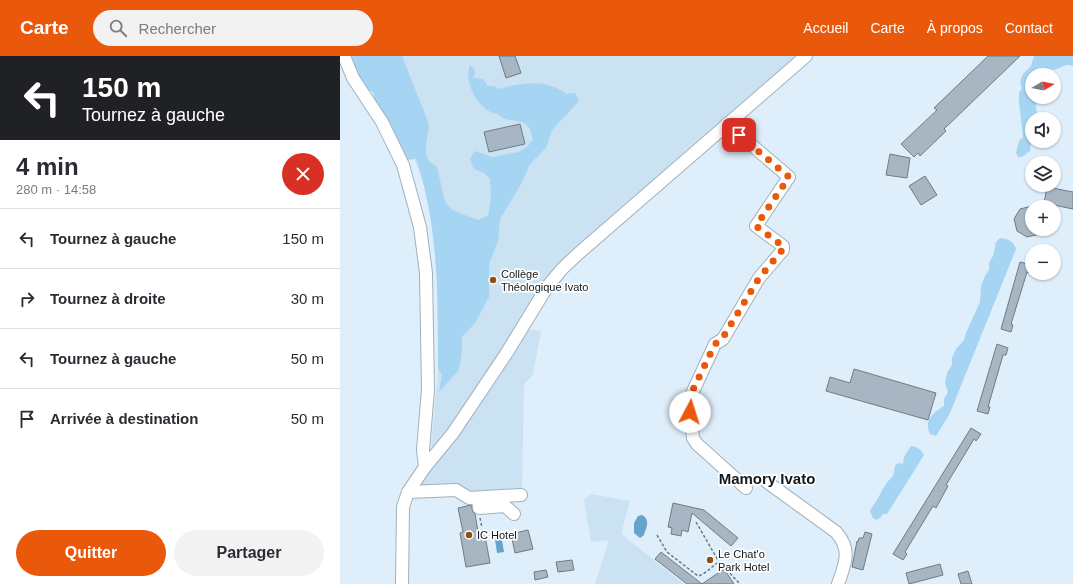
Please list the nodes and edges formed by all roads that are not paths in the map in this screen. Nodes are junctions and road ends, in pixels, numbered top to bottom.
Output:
1 (344, 56) edge
2 (806, 56) edge
3 (727, 124) junction
4 (424, 467) junction
5 (767, 482) dead end
6 (746, 488) dead end
7 (408, 492) junction
8 (521, 495) dead end
9 (478, 498) junction
10 (514, 514) dead end
11 (402, 584) edge
12 (838, 584) edge

1 - 4 street
2 - 3 street
3 - 4 street
3 - 6 street
4 - 7 street
5 - 12 street
7 - 9 street
7 - 11 street
8 - 9 street
9 - 10 street

